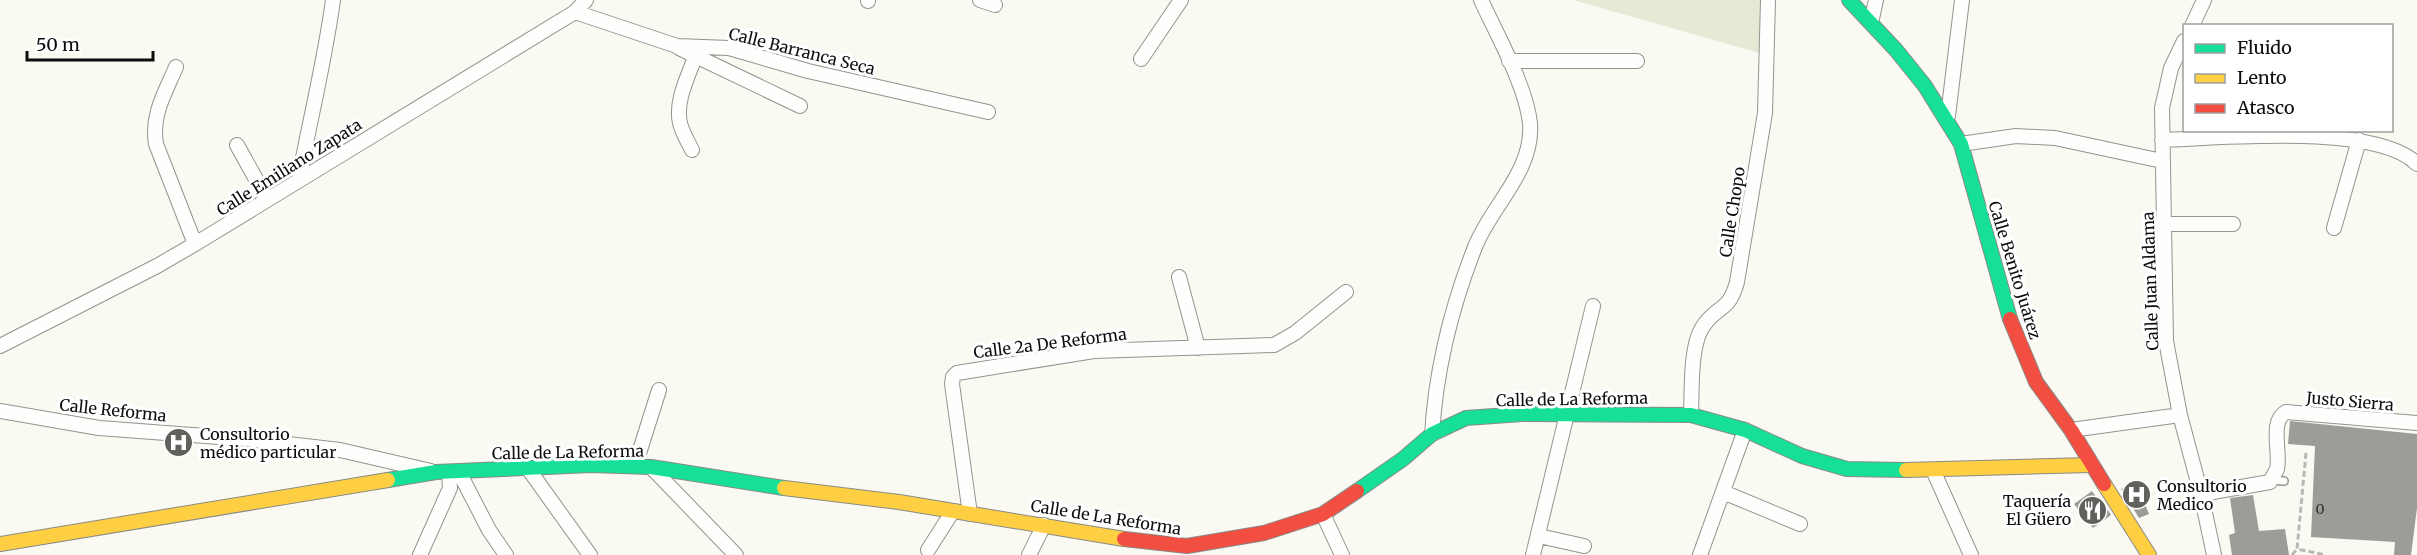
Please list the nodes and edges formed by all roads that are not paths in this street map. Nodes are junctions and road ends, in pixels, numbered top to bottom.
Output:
1 (333, 0) edge
2 (586, 0) edge
3 (980, 0) edge
4 (1181, 0) edge
5 (1481, 0) edge
6 (1768, 0) edge
7 (1849, 0) edge
8 (1876, 0) edge
9 (1962, 0) edge
10 (2204, 0) edge
11 (995, 5) dead end
12 (575, 12) junction
13 (1871, 24) junction
14 (2193, 24) edge
15 (2183, 43) edge
16 (677, 46) junction
17 (695, 57) junction
18 (1141, 59) dead end
19 (1509, 61) junction
20 (1637, 61) dead end
21 (176, 67) dead end
22 (800, 106) dead end
23 (988, 112) dead end
24 (1948, 116) junction
25 (2162, 140) junction
26 (2359, 140) junction
27 (1961, 144) junction
28 (237, 145) dead end
29 (692, 150) dead end
30 (2162, 161) junction
31 (2417, 164) edge
32 (299, 179) junction
33 (267, 199) junction
34 (2164, 224) junction
35 (2233, 224) dead end
36 (2334, 228) dead end
37 (195, 244) junction
38 (1179, 277) dead end
39 (1346, 292) dead end
40 (1593, 306) dead end
41 (0, 346) edge
42 (1198, 348) junction
43 (658, 390) dead end
44 (0, 411) edge
45 (1568, 415) junction
46 (1691, 415) junction
47 (2180, 415) junction
48 (2417, 423) edge
49 (1745, 430) junction
50 (2071, 430) junction
51 (1432, 434) junction
52 (635, 465) junction
53 (2091, 465) junction
54 (528, 467) junction
55 (651, 467) junction
56 (1933, 470) junction
57 (448, 472) junction
58 (1724, 492) junction
59 (2201, 494) junction
60 (953, 511) junction
61 (970, 514) junction
62 (1323, 514) junction
63 (1800, 524) dead end
64 (1044, 525) junction
65 (1539, 536) junction
66 (0, 544) edge
67 (1584, 546) dead end
68 (928, 550) dead end
69 (420, 555) edge
70 (506, 555) edge
71 (590, 555) edge
72 (736, 555) edge
73 (1029, 555) edge
74 (1342, 555) edge
75 (1533, 555) edge
76 (1700, 555) edge
77 (1971, 555) edge
78 (2149, 555) edge
79 (2214, 555) edge

1 - 32 street
2 - 12 street, Calle Emiliano Zapata
3 - 11 street
4 - 18 street
5 - 19 street
6 - 46 street, Calle Chopo
7 - 13 street, Calle Benito Juárez
8 - 13 street
9 - 24 street
10 - 14 street
12 - 16 street, Calle Barranca Seca
12 - 32 street, Calle Emiliano Zapata
13 - 24 street, Calle Benito Juárez
15 - 25 street, Calle Juan Aldama
16 - 17 street
16 - 23 street, Calle Barranca Seca
17 - 22 street
17 - 29 street
19 - 20 street
19 - 51 street
21 - 37 street
24 - 27 street, Calle Benito Juárez
25 - 26 street
25 - 30 street, Calle Juan Aldama
26 - 31 street
26 - 36 street
27 - 30 street
27 - 50 street, Calle Benito Juárez
28 - 33 street
30 - 34 street, Calle Juan Aldama
32 - 33 street, Calle Emiliano Zapata
33 - 37 street, Calle Emiliano Zapata
34 - 35 street
34 - 47 street, Calle Juan Aldama
37 - 41 street, Calle Emiliano Zapata
38 - 42 street
39 - 42 street, Calle 2a De Reforma
40 - 45 street
42 - 61 street, Calle 2a De Reforma
43 - 52 street
44 - 57 street, Calle Reforma
45 - 46 street, Calle de La Reforma
45 - 51 street, Calle de La Reforma
45 - 65 street
46 - 49 street, Calle de La Reforma
47 - 50 street
47 - 59 street, Calle Juan Aldama
48 - 59 street, Justo Sierra
49 - 56 street, Calle de La Reforma
49 - 58 street
50 - 53 street, Calle Benito Juárez
51 - 62 street, Calle de La Reforma
52 - 54 street, Calle de La Reforma
52 - 55 street, Calle de La Reforma
53 - 56 street, Calle de La Reforma
53 - 78 street, Calle Benito Juárez
54 - 57 street, Calle de La Reforma
54 - 71 street
55 - 60 street, Calle de La Reforma
55 - 72 street
56 - 77 street
57 - 66 street
57 - 69 street
57 - 70 street
58 - 63 street
58 - 76 street
59 - 79 street, Calle Juan Aldama
60 - 61 street, Calle de La Reforma
60 - 68 street
61 - 64 street, Calle de La Reforma
62 - 64 street, Calle de La Reforma
62 - 74 street
64 - 73 street
65 - 67 street
65 - 75 street

